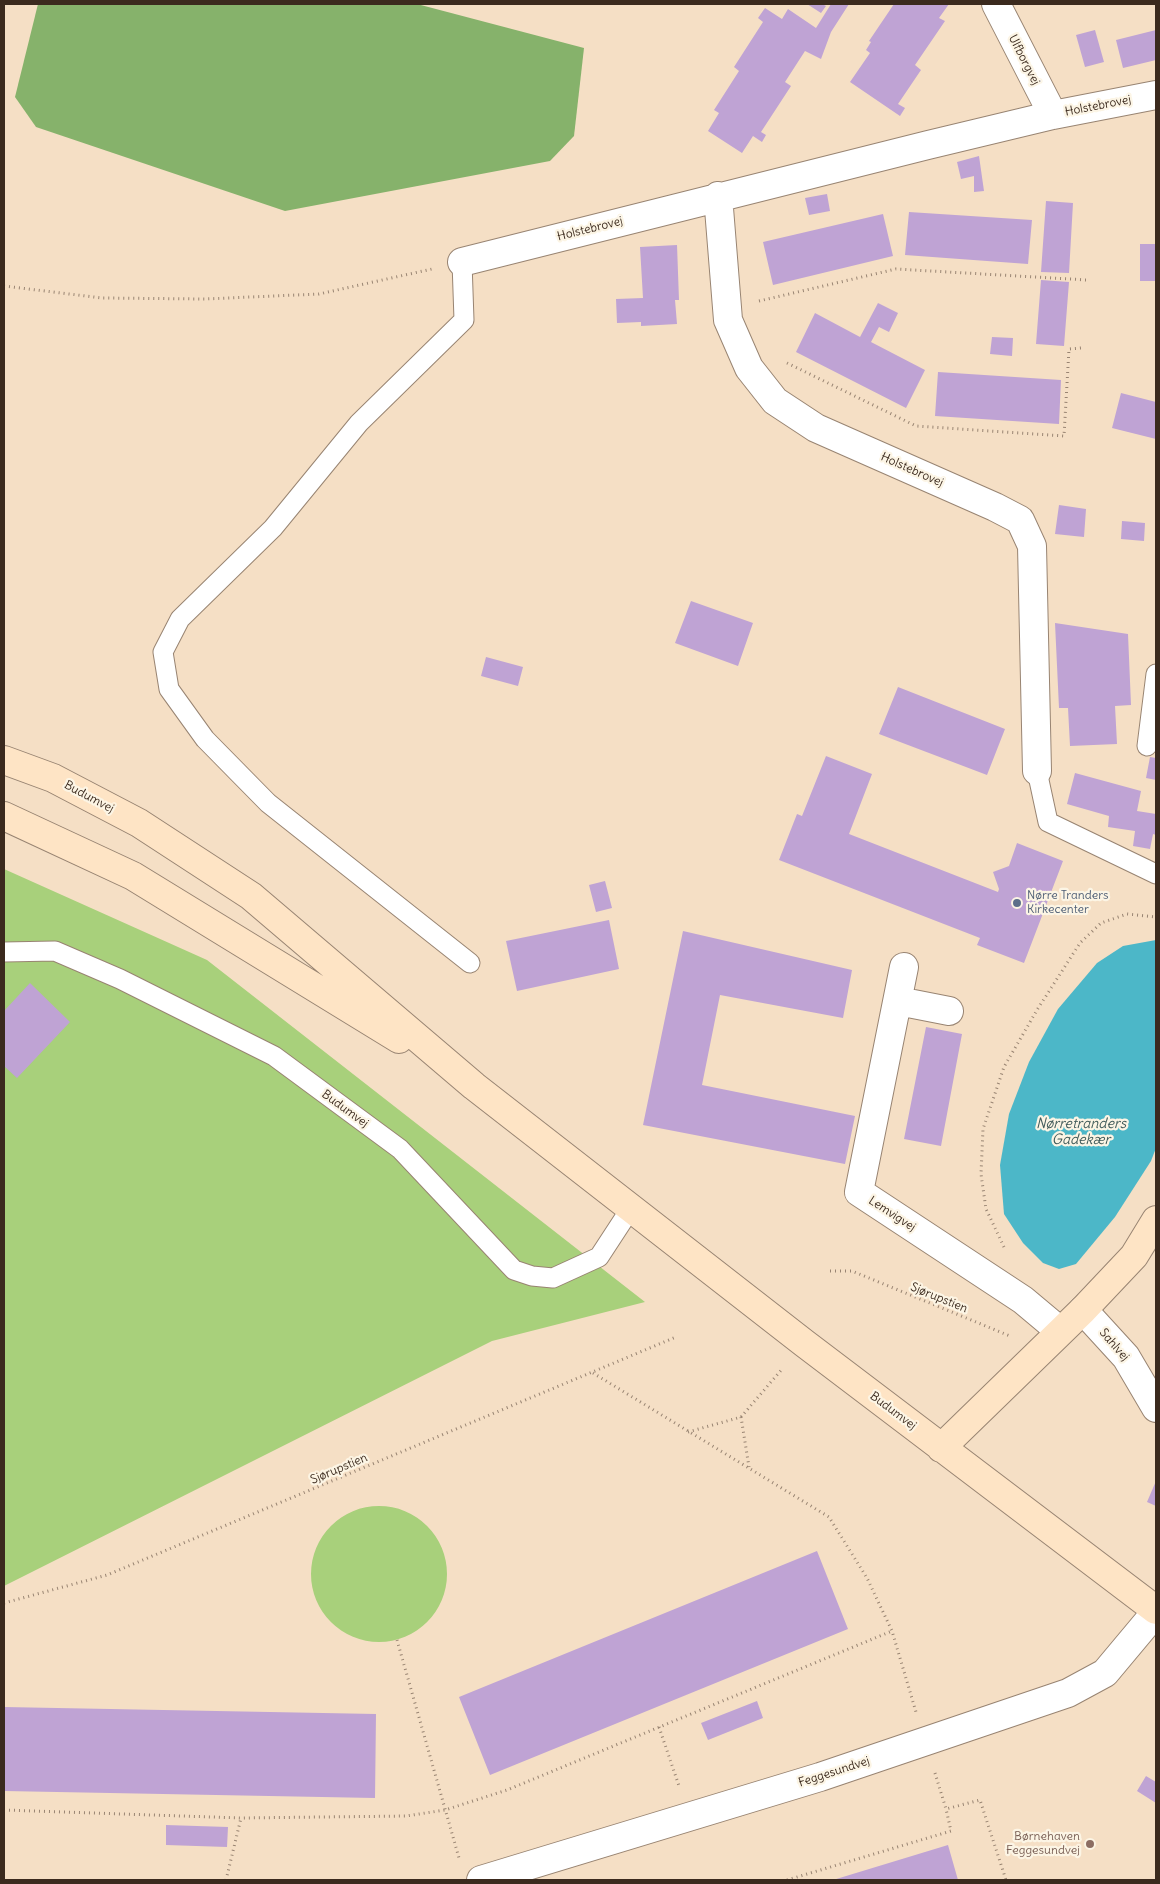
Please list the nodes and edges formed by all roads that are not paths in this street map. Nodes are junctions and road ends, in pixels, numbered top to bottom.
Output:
1 (996, 4) edge
2 (1156, 95) edge
3 (1053, 115) junction
4 (718, 196) junction
5 (462, 262) joint
6 (1156, 674) edge
7 (1147, 746) dead end
8 (4, 760) edge
9 (1036, 771) joint
10 (4, 816) edge
11 (1156, 874) edge
12 (4, 952) edge
13 (470, 963) dead end
14 (904, 967) dead end
15 (898, 1001) junction
16 (949, 1011) dead end
17 (474, 1086) junction
18 (631, 1208) junction
19 (1156, 1220) edge
20 (1083, 1310) junction
21 (1060, 1331) junction
22 (1156, 1408) edge
23 (941, 1448) junction
24 (1156, 1611) edge
25 (481, 1880) edge

1 - 3 street, Ulfborgvej
2 - 3 street, Holstebrovej
3 - 4 street, Holstebrovej
4 - 5 street, Holstebrovej
4 - 9 street, Holstebrovej
5 - 13 lane
6 - 7 lane
8 - 17 street, Budumvej
9 - 11 lane
10 - 17 street, Budumvej
12 - 18 lane, Budumvej
14 - 15 street, Lemvigvej
15 - 16 street
15 - 21 street, Lemvigvej
17 - 18 street, Budumvej
18 - 23 street, Budumvej
19 - 20 street
20 - 21 street
20 - 22 street, Sahlvej
21 - 23 street
23 - 24 street, Budumvej
24 - 25 street, Feggesundvej

